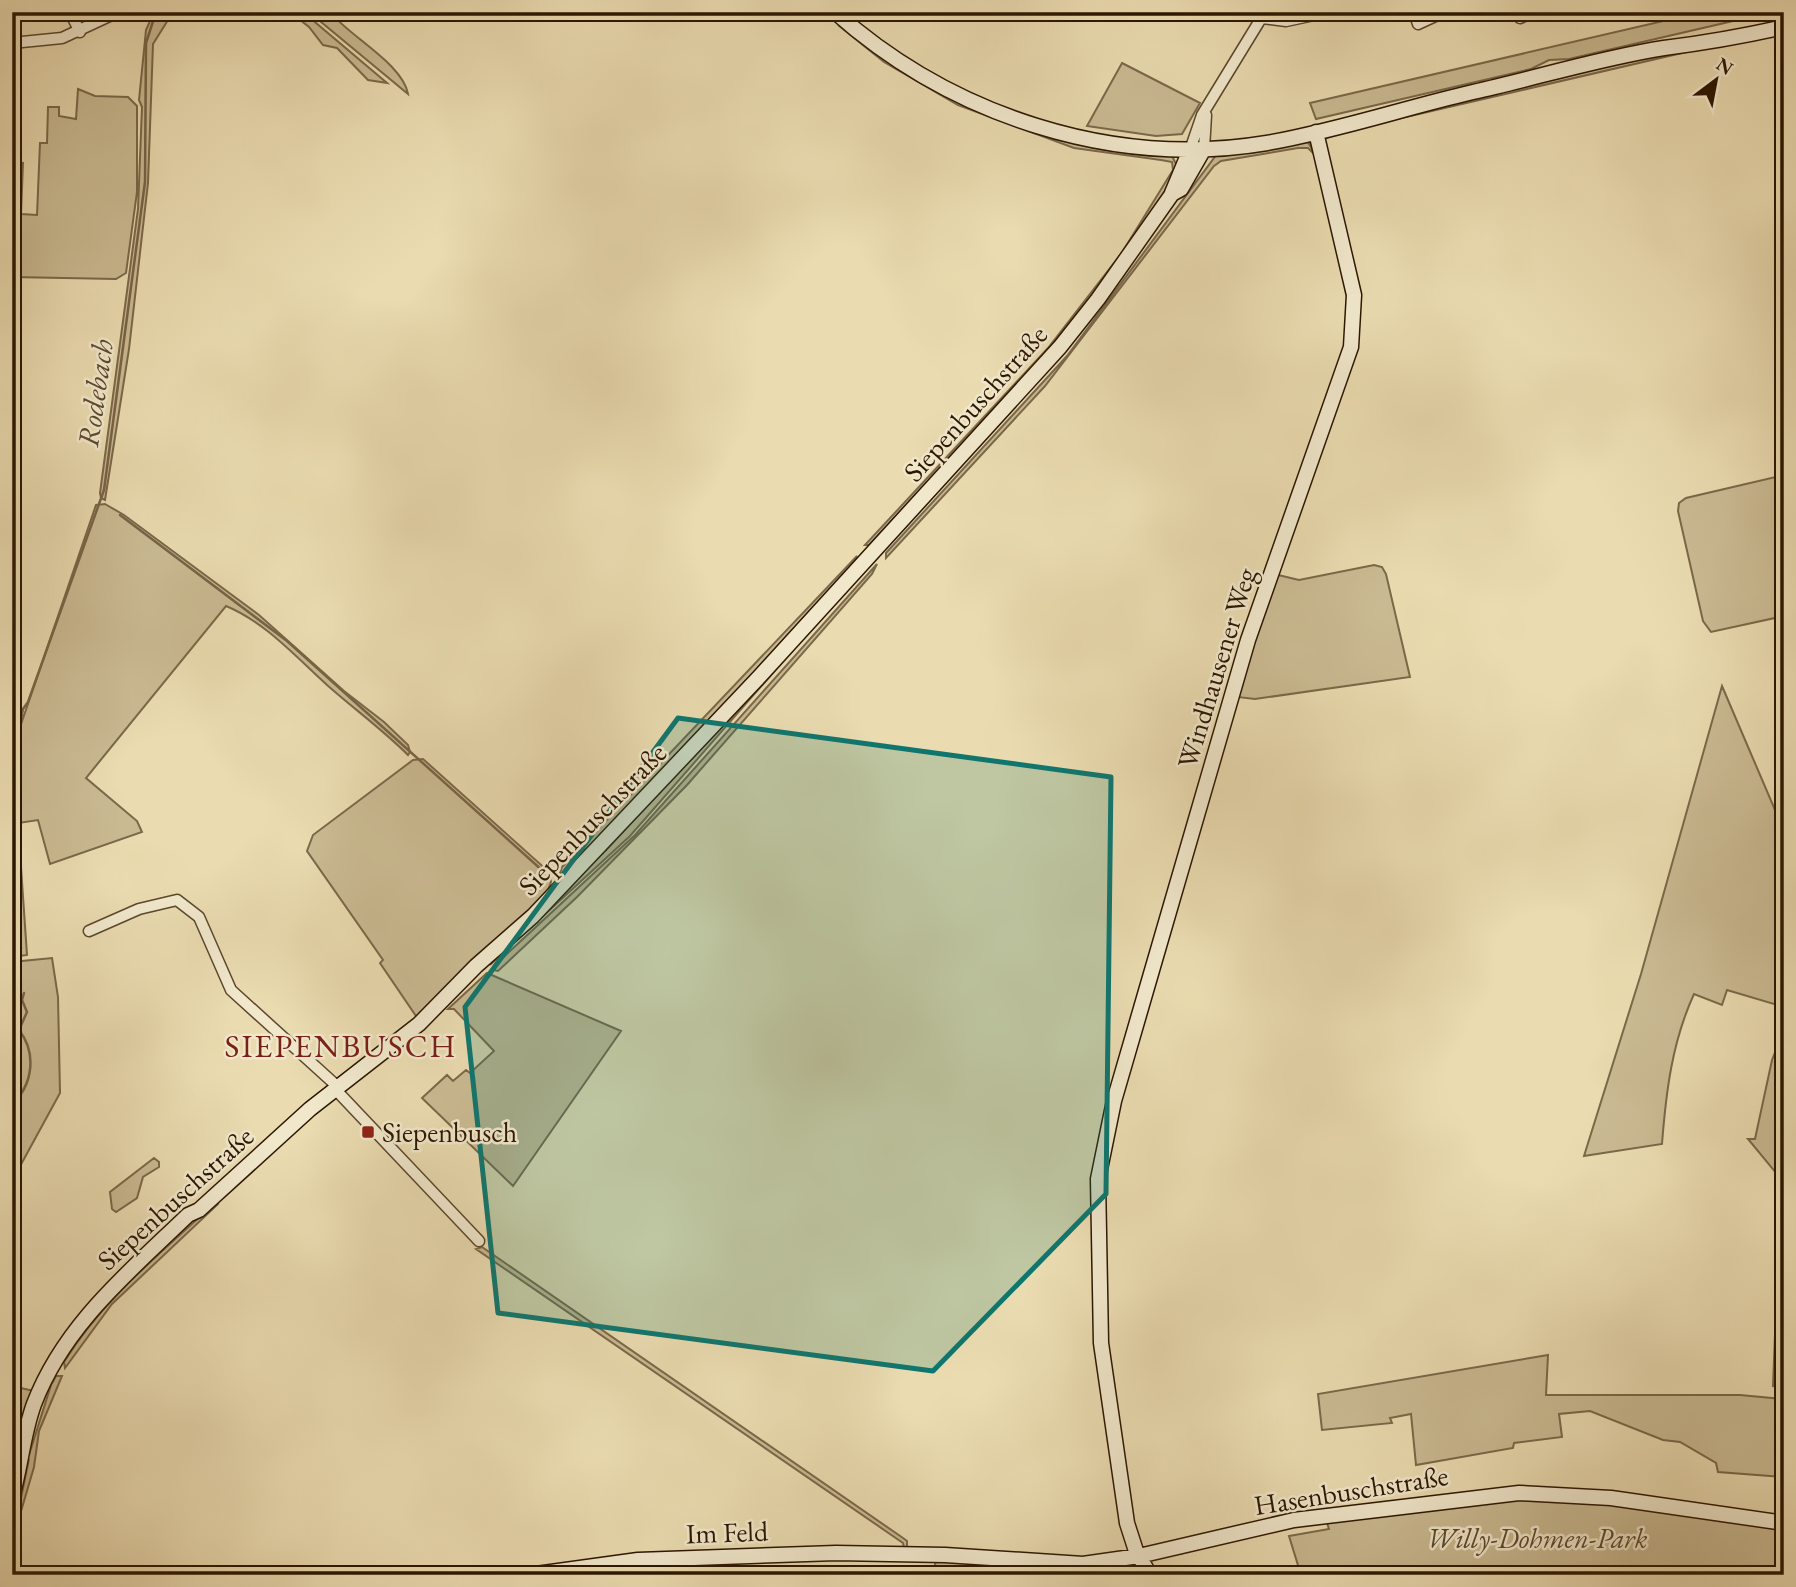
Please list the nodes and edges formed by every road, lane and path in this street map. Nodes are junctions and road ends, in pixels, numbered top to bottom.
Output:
1 (71, 12) edge
2 (118, 12) edge
3 (835, 12) edge
4 (1328, 12) edge
5 (1414, 12) edge
6 (1444, 12) edge
7 (1517, 12) edge
8 (1534, 12) edge
9 (1264, 15) edge
10 (1784, 18) edge
11 (1784, 27) edge
12 (80, 32) junction
13 (12, 43) edge
14 (1664, 48) junction
15 (1316, 132) junction
16 (1197, 149) junction
17 (89, 931) dead end
18 (337, 1088) junction
19 (480, 1241) dead end
20 (12, 1497) edge
21 (1784, 1522) edge
22 (928, 1554) joint
23 (1139, 1556) junction
24 (529, 1575) edge
25 (1150, 1575) edge

1 - 12 street
2 - 12 street
3 - 16 street
4 - 9 street
5 - 6 street
7 - 8 street
9 - 16 street
10 - 14 street
11 - 14 street
12 - 13 street
14 - 15 street
15 - 16 street
15 - 23 street, Windhausener Weg
16 - 18 street, Siepenbuschstraße
17 - 18 street
18 - 19 street
18 - 20 street, Siepenbuschstraße
21 - 23 street, Hasenbuschstraße
22 - 23 street, Hasenbuschstraße
22 - 24 street, Im Feld
23 - 25 street, Windhausener Weg

